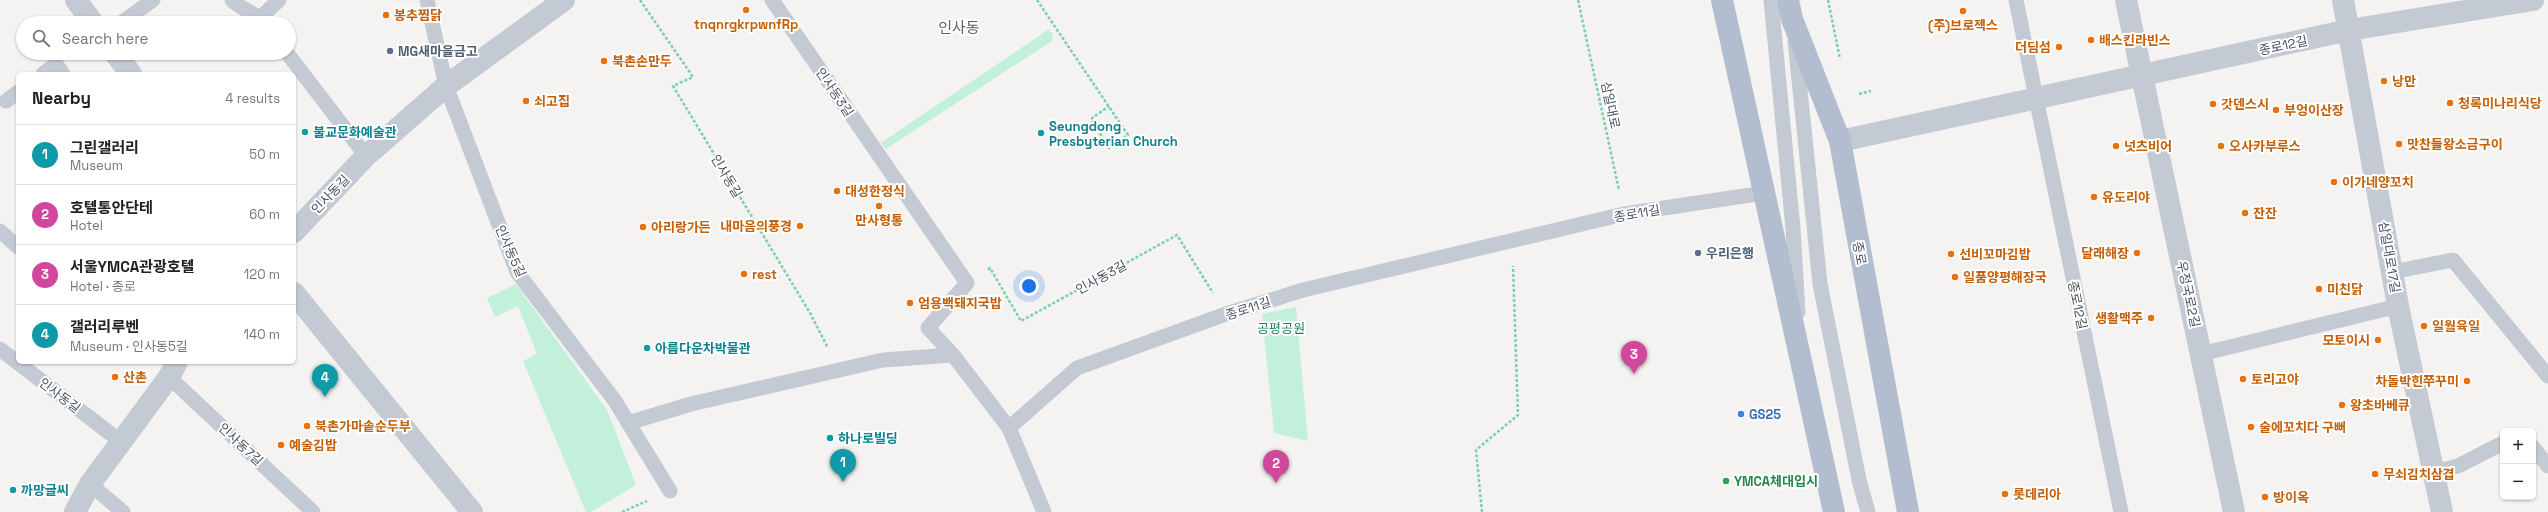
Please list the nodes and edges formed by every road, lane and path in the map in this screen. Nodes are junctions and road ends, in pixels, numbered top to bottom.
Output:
1 (76, 0) edge
2 (153, 0) edge
3 (232, 0) edge
4 (279, 0) edge
5 (427, 0) edge
6 (564, 0) edge
7 (640, 0) edge
8 (772, 0) edge
9 (1037, 0) edge
10 (1578, 0) edge
11 (1722, 0) edge
12 (1771, 0) edge
13 (2016, 0) edge
14 (2126, 0) edge
15 (2343, 0) edge
16 (2527, 1) edge
17 (1790, 10) edge
18 (88, 16) edge
19 (131, 16) edge
20 (255, 16) edge
21 (265, 16) edge
22 (2350, 30) junction
23 (120, 60) edge
24 (292, 60) edge
25 (46, 72) edge
26 (62, 72) edge
27 (129, 72) edge
28 (2143, 75) junction
29 (446, 86) junction
30 (1871, 91) dead end
31 (16, 94) edge
32 (1859, 94) dead end
33 (2035, 99) junction
34 (6, 101) dead end
35 (1109, 106) junction
36 (1840, 141) junction
37 (366, 156) junction
38 (1764, 193) junction
39 (1624, 214) junction
40 (296, 230) edge
41 (0, 231) edge
42 (1512, 241) junction
43 (16, 245) edge
44 (2392, 272) junction
45 (967, 283) junction
46 (296, 295) edge
47 (2398, 306) junction
48 (1226, 314) junction
49 (0, 350) edge
50 (831, 353) dead end
51 (2201, 354) junction
52 (953, 355) junction
53 (16, 362) edge
54 (1801, 362) junction
55 (18, 364) edge
56 (173, 369) edge
57 (2548, 376) edge
58 (628, 423) junction
59 (1009, 428) junction
60 (120, 441) junction
61 (2500, 445) edge
62 (2536, 451) edge
63 (2548, 466) edge
64 (2434, 472) junction
65 (90, 484) junction
66 (670, 491) dead end
67 (75, 512) edge
68 (123, 512) edge
69 (313, 512) edge
70 (472, 512) edge
71 (1044, 512) edge
72 (1482, 512) edge
73 (1834, 512) edge
74 (1868, 512) edge
75 (1908, 512) edge
76 (2121, 512) edge
77 (2234, 512) edge
78 (2442, 512) edge

1 - 18 street
2 - 19 lane
3 - 20 lane
4 - 21 lane
5 - 29 lane, 인사동5길
6 - 29 street, 인사동길
7 - 50 path, 인사동길
8 - 45 lane, 인사동3길
9 - 35 path
10 - 39 path, 삼일대로
11 - 38 main road
12 - 54 lane
13 - 33 lane, 종로12길
14 - 28 street, 우정국로2길
15 - 22 street, 삼일대로17길
16 - 22 street, 종로12길
17 - 36 main road, 종로
17 - 74 lane
22 - 28 street, 종로12길
22 - 44 street, 삼일대로17길
23 - 27 street
24 - 37 lane
25 - 26 lane
28 - 33 street, 종로12길
28 - 51 street, 우정국로2길
29 - 37 street, 인사동길
29 - 58 lane, 인사동5길
30 - 32 path
31 - 34 lane
33 - 36 street, 종로12길
33 - 76 lane, 종로12길
35 - 35 path
36 - 75 main road, 종로
37 - 40 street, 인사동길
38 - 39 lane, 종로11길
38 - 54 main road
39 - 42 lane, 종로11길
41 - 43 lane
42 - 48 lane, 종로11길
42 - 72 path
44 - 47 street, 삼일대로17길
44 - 57 lane
45 - 48 path, 인사동3길
45 - 52 lane
46 - 70 street
47 - 51 lane
47 - 64 street, 삼일대로17길
48 - 59 lane, 종로11길
49 - 53 lane, 인사동길
51 - 77 street, 우정국로2길
52 - 58 lane
52 - 59 lane
54 - 73 main road
55 - 60 lane, 인사동길
56 - 60 street
56 - 69 lane, 인사동7길
58 - 66 lane, 인사동5길
59 - 71 lane
60 - 65 street
61 - 64 lane
62 - 63 lane
64 - 78 street, 삼일대로17길
65 - 67 street
65 - 68 lane

